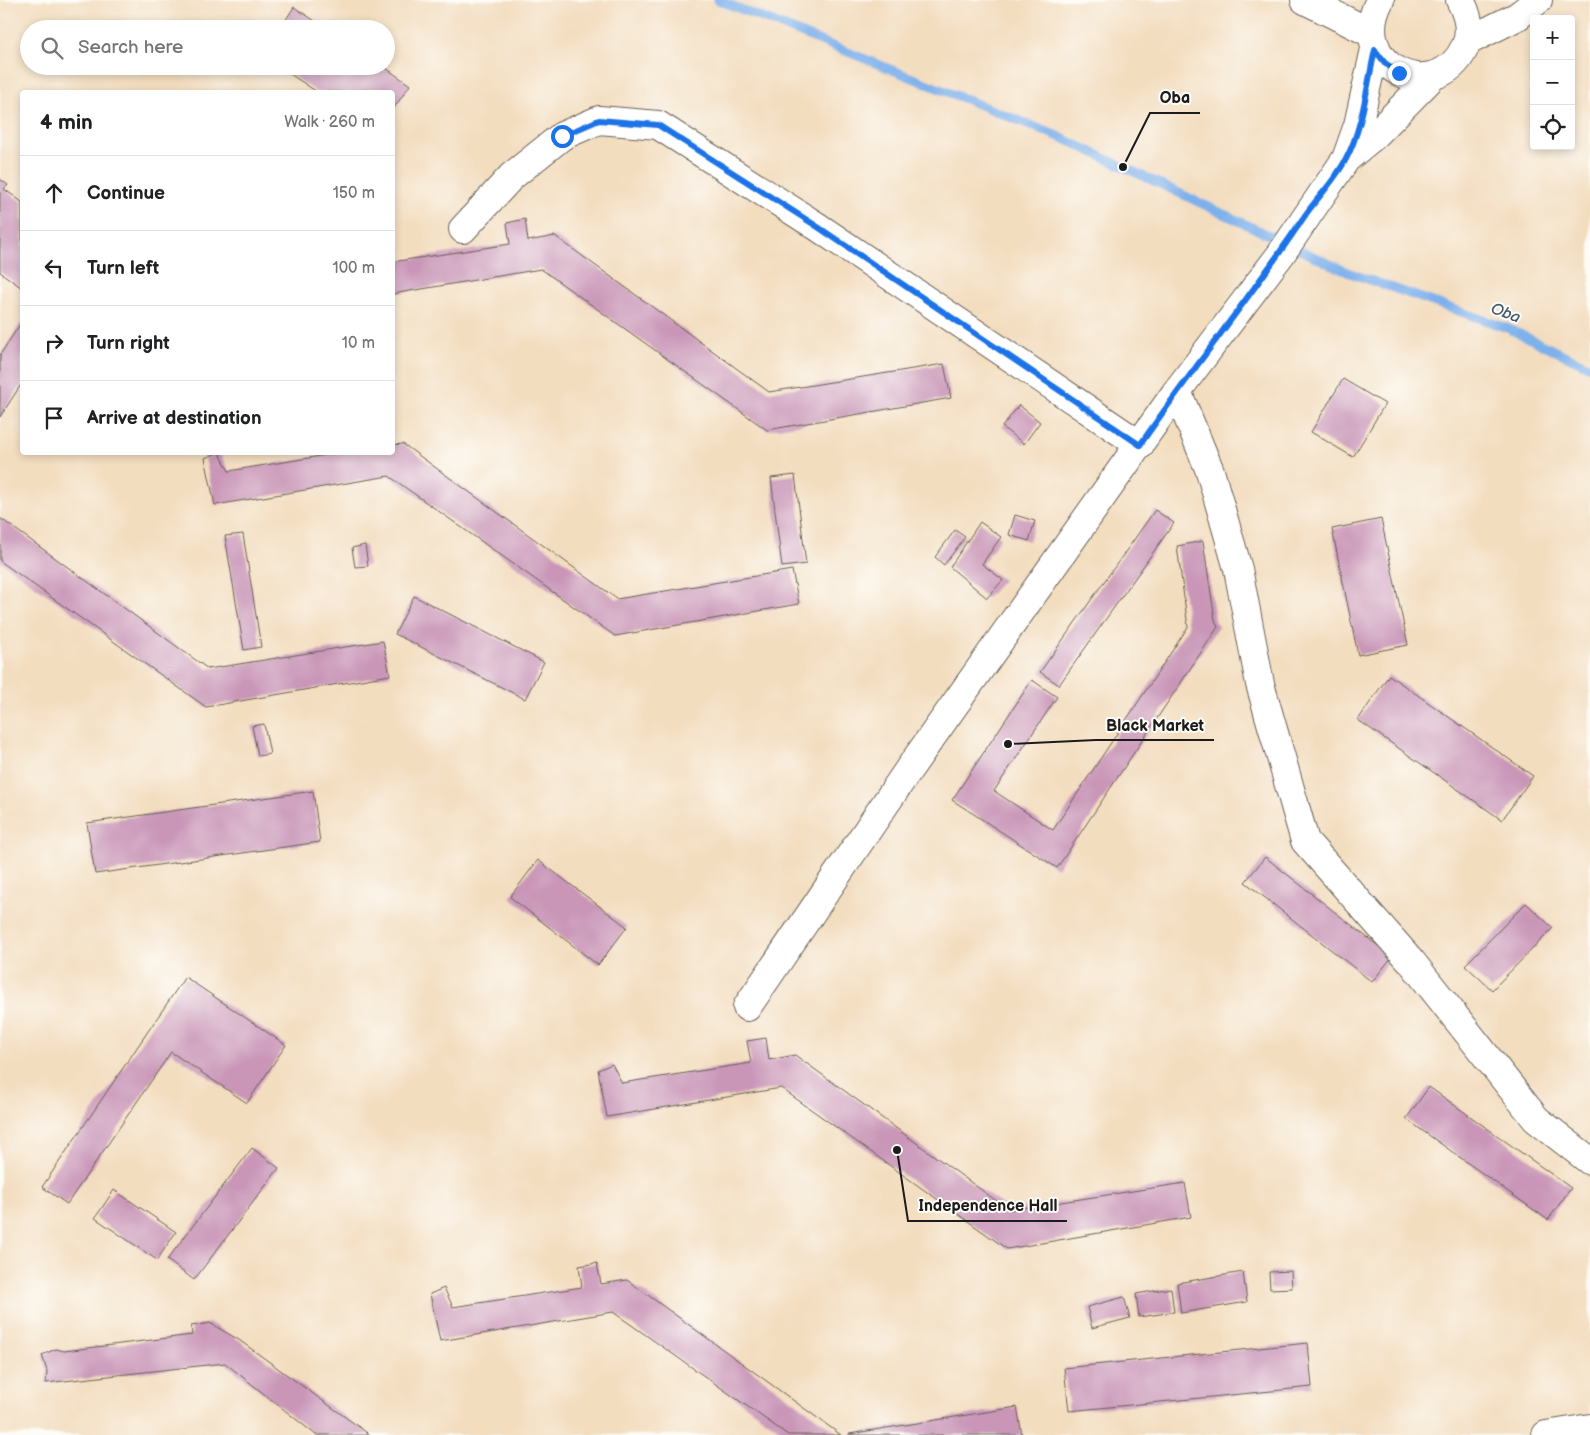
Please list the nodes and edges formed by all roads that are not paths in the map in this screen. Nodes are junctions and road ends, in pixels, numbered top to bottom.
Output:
1 (1304, 0) edge
2 (1380, 0) edge
3 (1460, 0) edge
4 (1538, 0) edge
5 (1373, 41) junction
6 (1468, 41) junction
7 (1433, 76) junction
8 (1346, 159) junction
9 (463, 229) dead end
10 (1176, 392) junction
11 (1140, 445) junction
12 (747, 1007) dead end
13 (1590, 1161) edge
14 (1590, 1428) edge
15 (1546, 1435) edge

1 - 5 street
2 - 5 street
3 - 6 street
4 - 6 street
5 - 7 street
5 - 8 street
6 - 7 street
7 - 8 street
8 - 10 street
9 - 11 street
10 - 11 street
10 - 13 street
11 - 12 street
14 - 15 street

